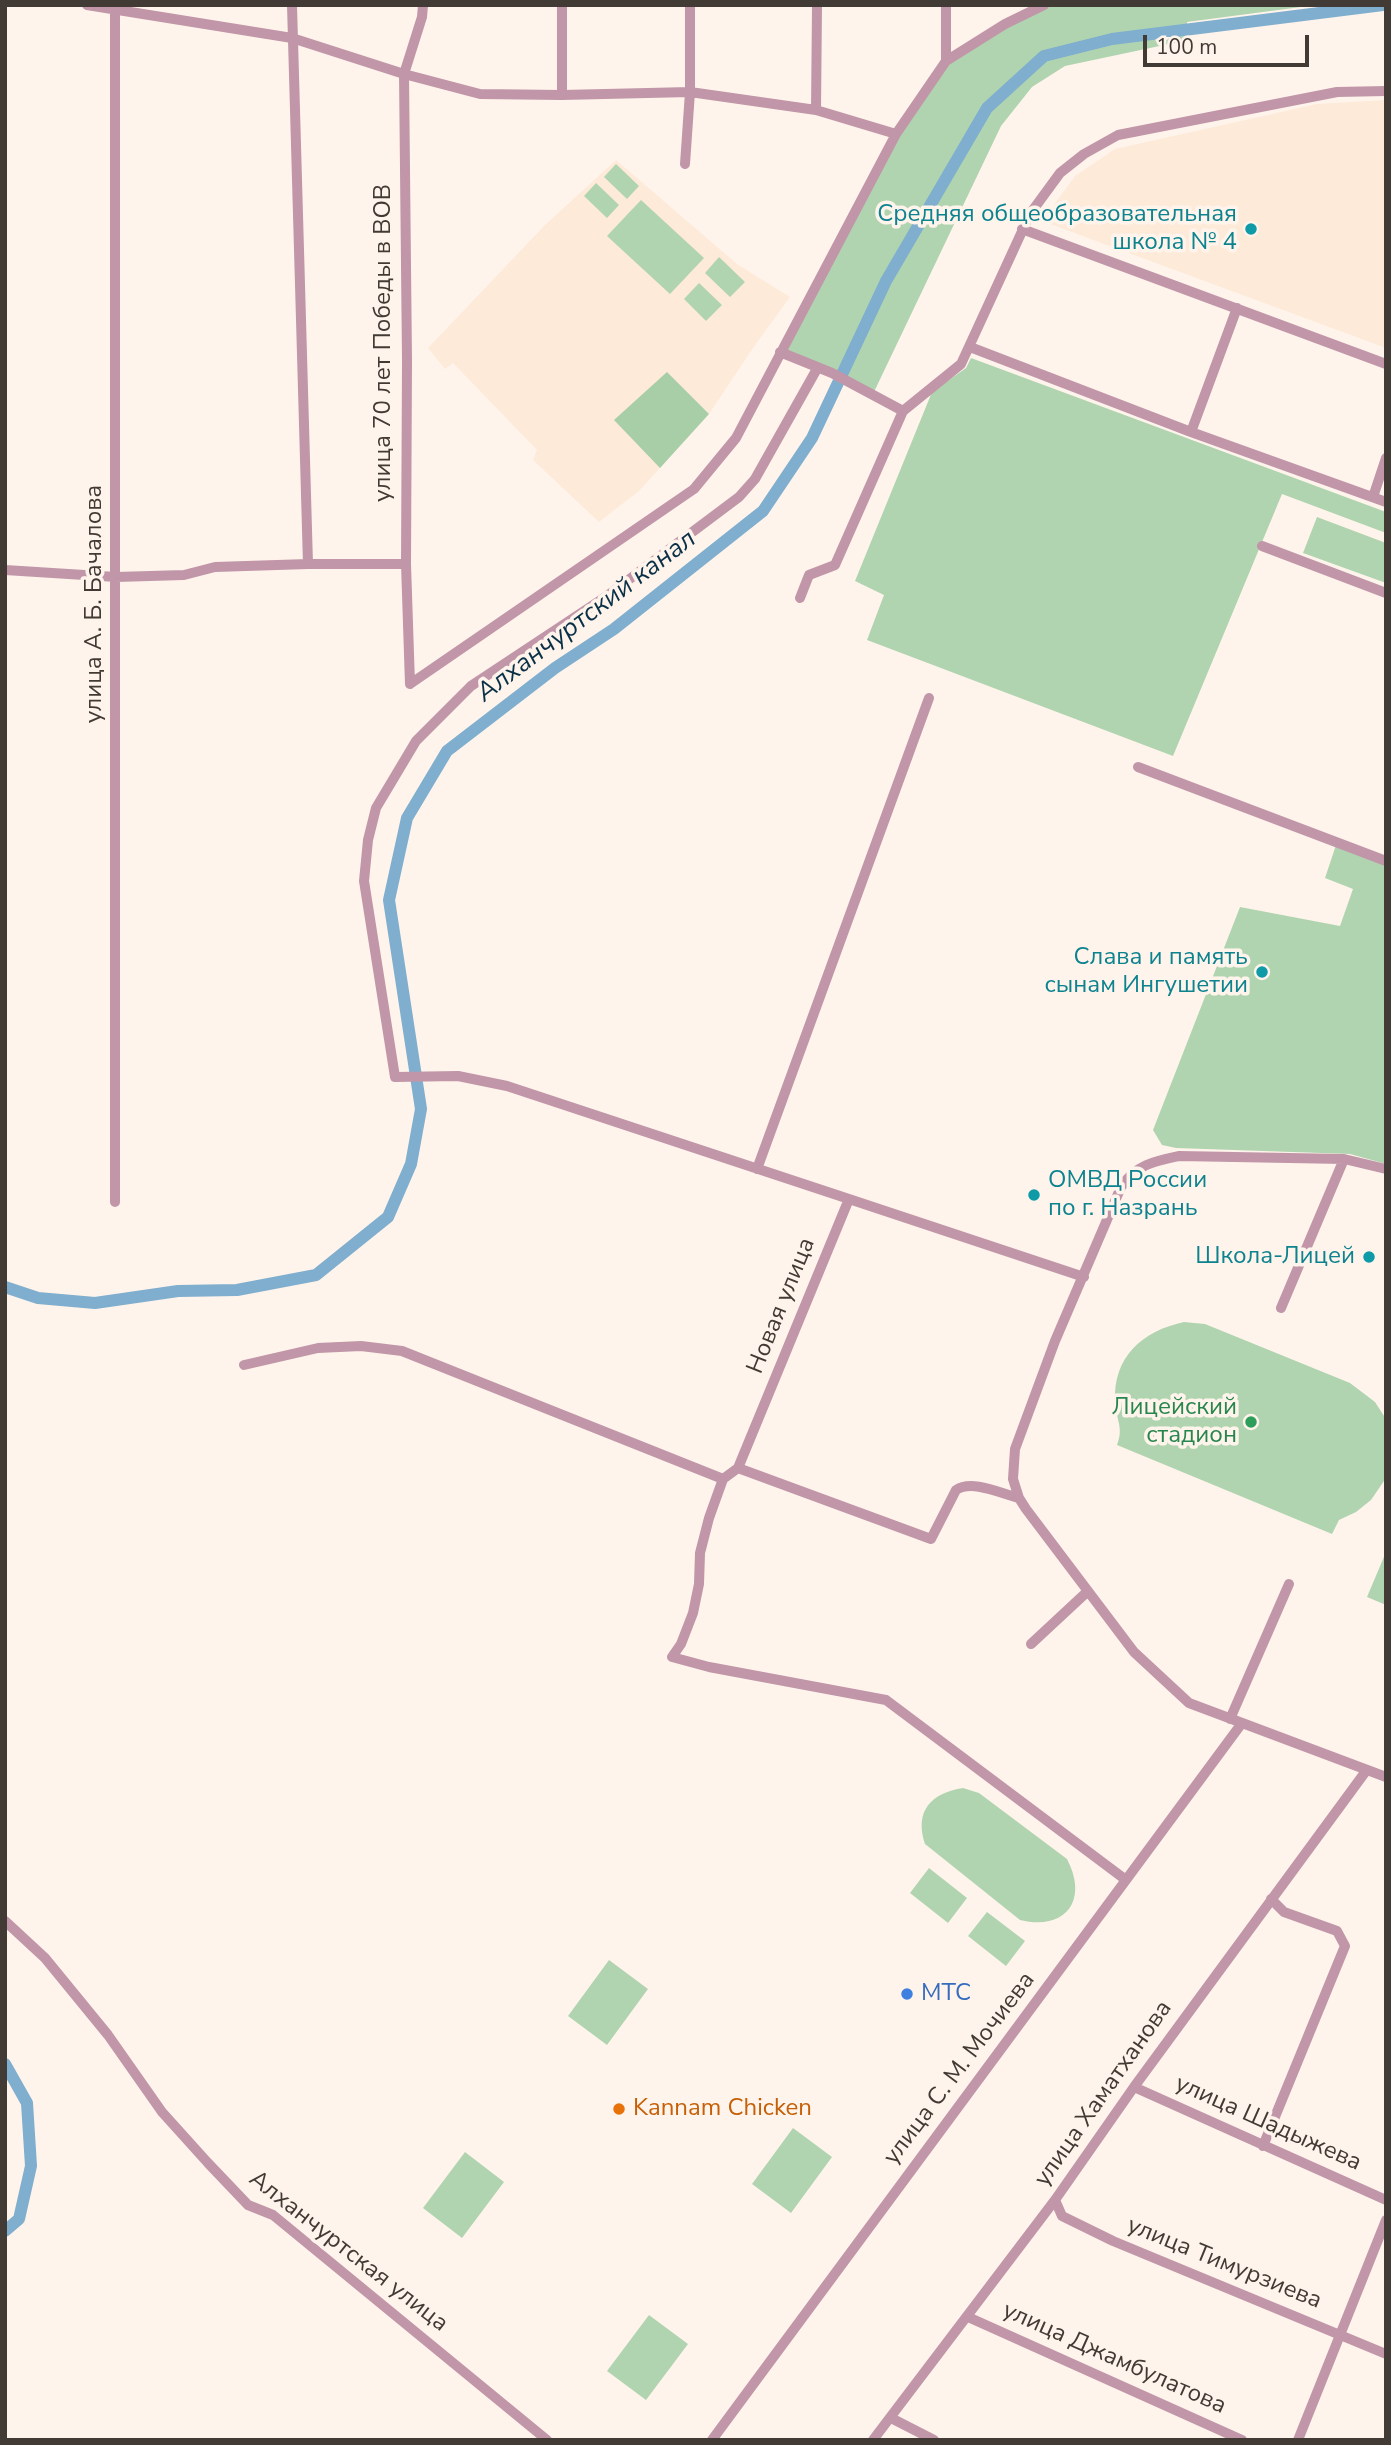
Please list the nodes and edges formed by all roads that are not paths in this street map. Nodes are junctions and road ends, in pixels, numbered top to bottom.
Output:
1 (87, 5) edge
2 (292, 5) edge
3 (423, 5) edge
4 (562, 5) edge
5 (690, 5) edge
6 (817, 5) edge
7 (946, 5) edge
8 (1044, 5) edge
9 (115, 8) edge
10 (292, 38) junction
11 (946, 61) junction
12 (404, 74) junction
13 (1386, 91) edge
14 (690, 92) junction
15 (562, 95) junction
16 (817, 110) junction
17 (896, 134) junction
18 (685, 164) dead end
19 (1022, 229) junction
20 (1237, 308) junction
21 (970, 347) junction
22 (780, 352) junction
23 (1386, 364) edge
24 (818, 367) junction
25 (903, 411) junction
26 (1191, 432) junction
27 (1386, 458) edge
28 (1373, 497) junction
29 (1386, 502) edge
30 (1262, 546) dead end
31 (308, 564) junction
32 (406, 564) junction
33 (5, 570) edge
34 (116, 577) junction
35 (1386, 593) edge
36 (800, 598) dead end
37 (929, 698) dead end
38 (1138, 767) dead end
39 (1386, 861) edge
40 (1343, 1159) junction
41 (757, 1169) junction
42 (1386, 1170) edge
43 (849, 1199) junction
44 (115, 1202) dead end
45 (1084, 1277) junction
46 (1281, 1308) dead end
47 (244, 1365) dead end
48 (738, 1468) junction
49 (723, 1479) junction
50 (1019, 1499) junction
51 (1289, 1584) dead end
52 (1088, 1591) junction
53 (1031, 1644) dead end
54 (1230, 1719) junction
55 (1242, 1723) junction
56 (1366, 1771) junction
57 (1386, 1777) edge
58 (1126, 1880) junction
59 (1270, 1899) junction
60 (5, 1921) edge
61 (1134, 2087) junction
62 (1263, 2146) junction
63 (1055, 2200) junction
64 (1386, 2200) edge
65 (1386, 2220) edge
66 (968, 2317) junction
67 (1342, 2335) junction
68 (1386, 2354) edge
69 (891, 2418) junction
70 (547, 2440) edge
71 (712, 2440) edge
72 (873, 2440) edge
73 (934, 2440) edge
74 (1242, 2440) edge
75 (1298, 2440) edge

1 - 9 street
2 - 10 street
3 - 12 street, улица 70 лет Победы в ВОВ
4 - 15 street
5 - 14 street
6 - 16 street
7 - 11 street
8 - 11 street
9 - 10 street
9 - 34 street, улица А. Б. Бачалова
10 - 12 street
10 - 31 street
11 - 17 street
12 - 15 street
12 - 32 street, улица 70 лет Победы в ВОВ
13 - 19 street
14 - 15 street
14 - 16 street
14 - 18 street
16 - 17 street
17 - 22 street
19 - 20 street
19 - 21 street
20 - 23 street
20 - 26 street
21 - 25 street
21 - 26 street
22 - 24 street
22 - 32 street, улица 70 лет Победы в ВОВ
24 - 25 street
24 - 41 street
25 - 36 street
26 - 28 street
27 - 28 street
28 - 29 street
30 - 35 street
31 - 32 street
31 - 34 street
33 - 34 street
34 - 44 street, улица А. Б. Бачалова
37 - 41 street
38 - 39 street
40 - 42 street
40 - 45 street
40 - 46 street
41 - 43 street
43 - 45 street
43 - 48 street, Новая улица
45 - 50 street
47 - 49 street
48 - 49 street
48 - 50 street
49 - 58 street
50 - 52 street
51 - 54 street
52 - 53 street
52 - 54 street
54 - 55 street
55 - 56 street
55 - 58 street, улица С. М. Мочиева
56 - 57 street
56 - 59 street, улица Хаматханова
58 - 71 street, улица С. М. Мочиева
59 - 61 street, улица Хаматханова
59 - 62 street
60 - 70 street, Алханчуртская улица
61 - 62 street, улица Шадыжева
61 - 63 street, улица Хаматханова
62 - 64 street, улица Шадыжева
63 - 66 street, улица Хаматханова
63 - 67 street, улица Тимурзиева
65 - 67 street
66 - 69 street, улица Хаматханова
66 - 74 street, улица Джамбулатова
67 - 68 street, улица Тимурзиева
67 - 75 street
69 - 72 street, улица Хаматханова
69 - 73 street

